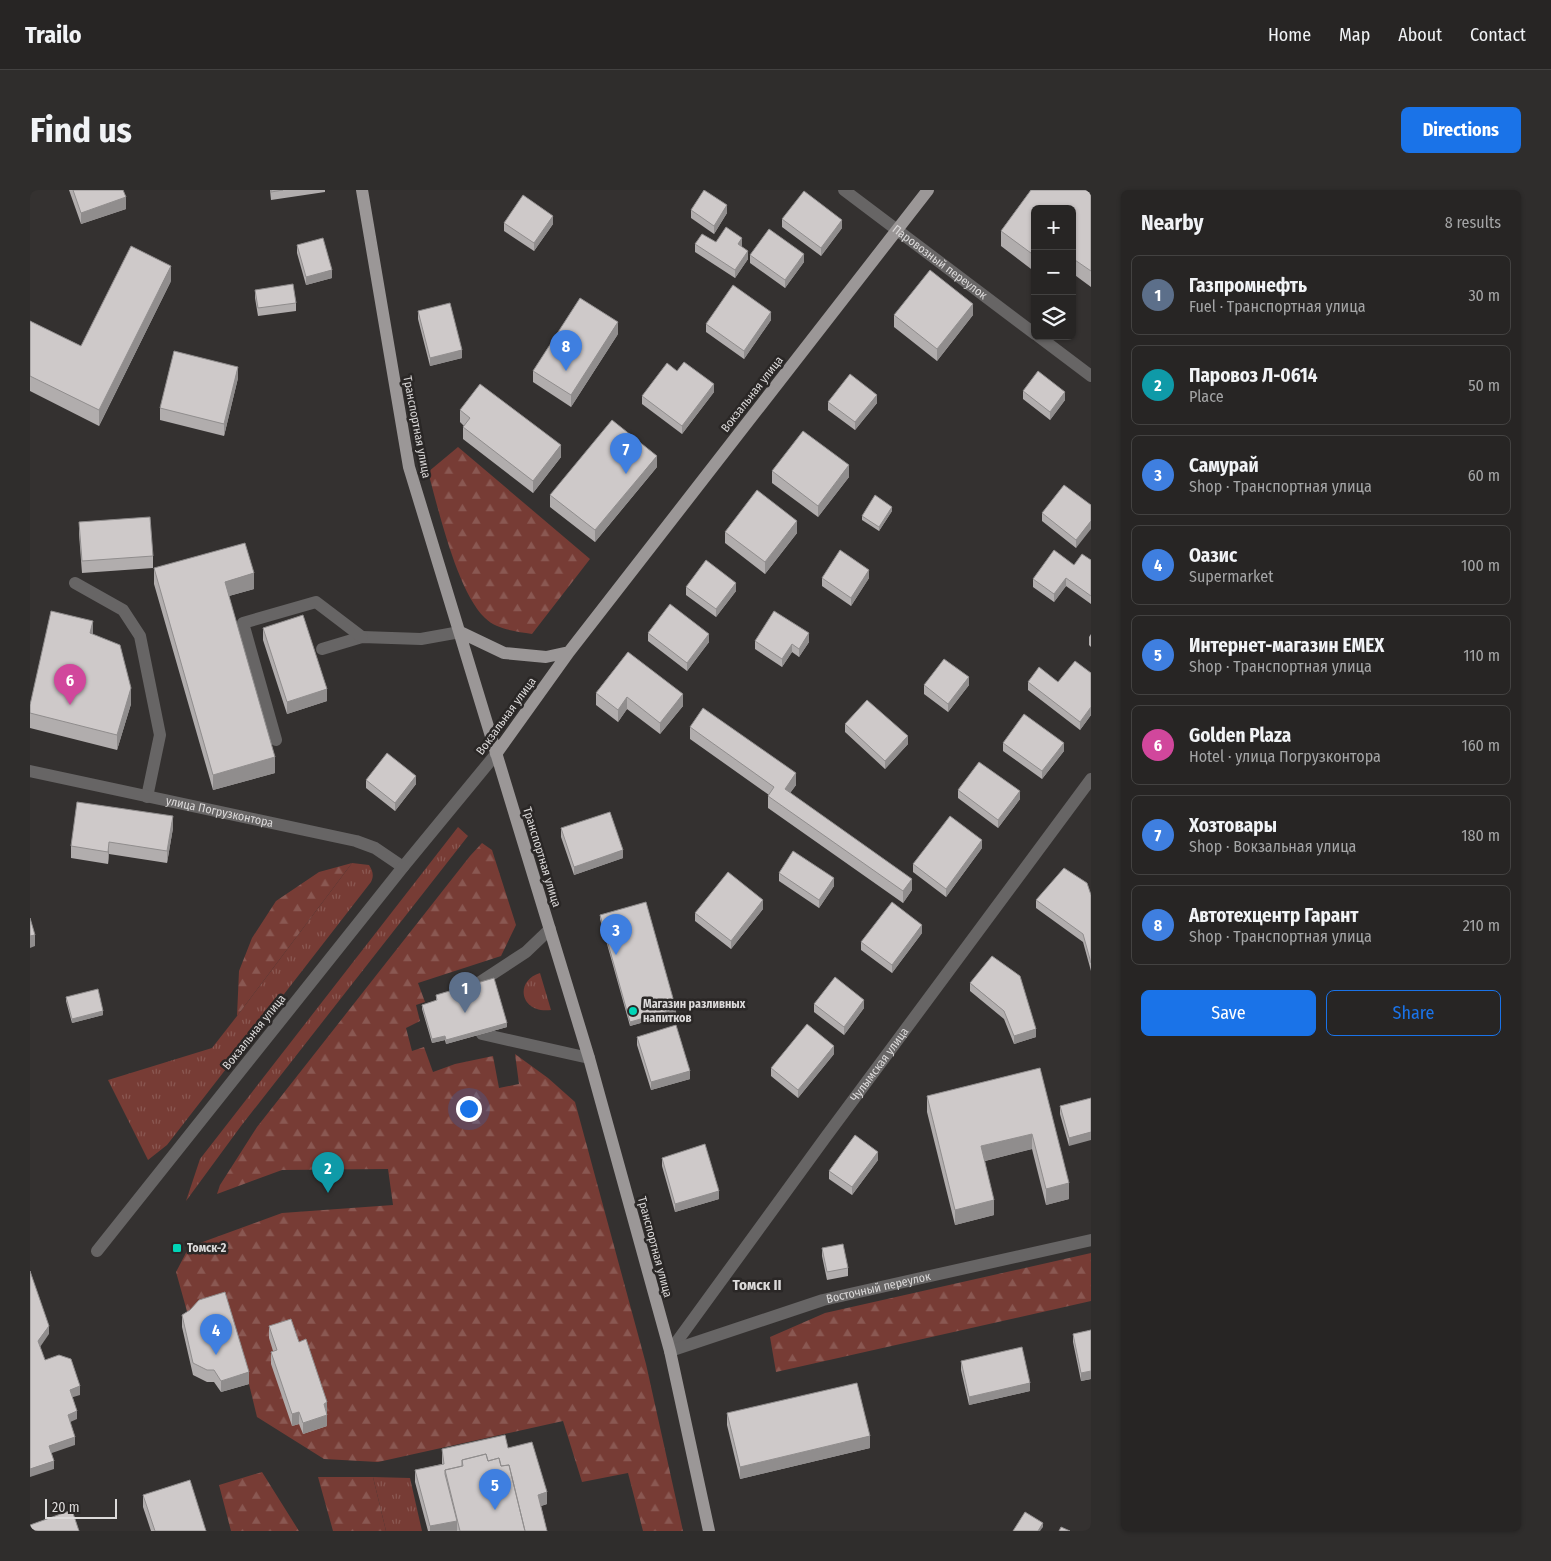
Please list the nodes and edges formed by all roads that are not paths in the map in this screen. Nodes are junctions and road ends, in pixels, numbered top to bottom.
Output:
1 (362, 190) edge
2 (844, 190) edge
3 (928, 190) edge
4 (897, 230) junction
5 (1031, 331) edge
6 (1043, 340) edge
7 (1091, 376) edge
8 (75, 583) dead end
9 (460, 632) junction
10 (362, 637) junction
11 (322, 650) dead end
12 (569, 652) junction
13 (276, 740) dead end
14 (496, 754) junction
15 (30, 771) edge
16 (1091, 780) edge
17 (147, 797) junction
18 (403, 867) junction
19 (550, 929) junction
20 (468, 990) edge
21 (482, 1034) edge
22 (589, 1058) junction
23 (1091, 1240) edge
24 (97, 1251) dead end
25 (670, 1351) junction
26 (709, 1531) edge

1 - 9 main road, Транспортная улица
2 - 4 street, Паровозный переулок
3 - 4 main road, Вокзальная улица
4 - 5 street, Паровозный переулок
4 - 12 main road, Вокзальная улица
6 - 7 street
8 - 17 street
9 - 10 street
9 - 12 main road
9 - 14 main road, Транспортная улица
10 - 11 street
10 - 13 street
12 - 14 main road, Вокзальная улица
14 - 18 street, Вокзальная улица
14 - 19 main road, Транспортная улица
15 - 17 street, улица Погрузконтора
16 - 25 street, Чулымская улица
17 - 18 street, улица Погрузконтора
18 - 24 street, Вокзальная улица
19 - 20 street
19 - 22 main road, Транспортная улица
21 - 22 street
22 - 25 main road, Транспортная улица
23 - 25 street, Восточный переулок
25 - 26 main road, Транспортная улица

